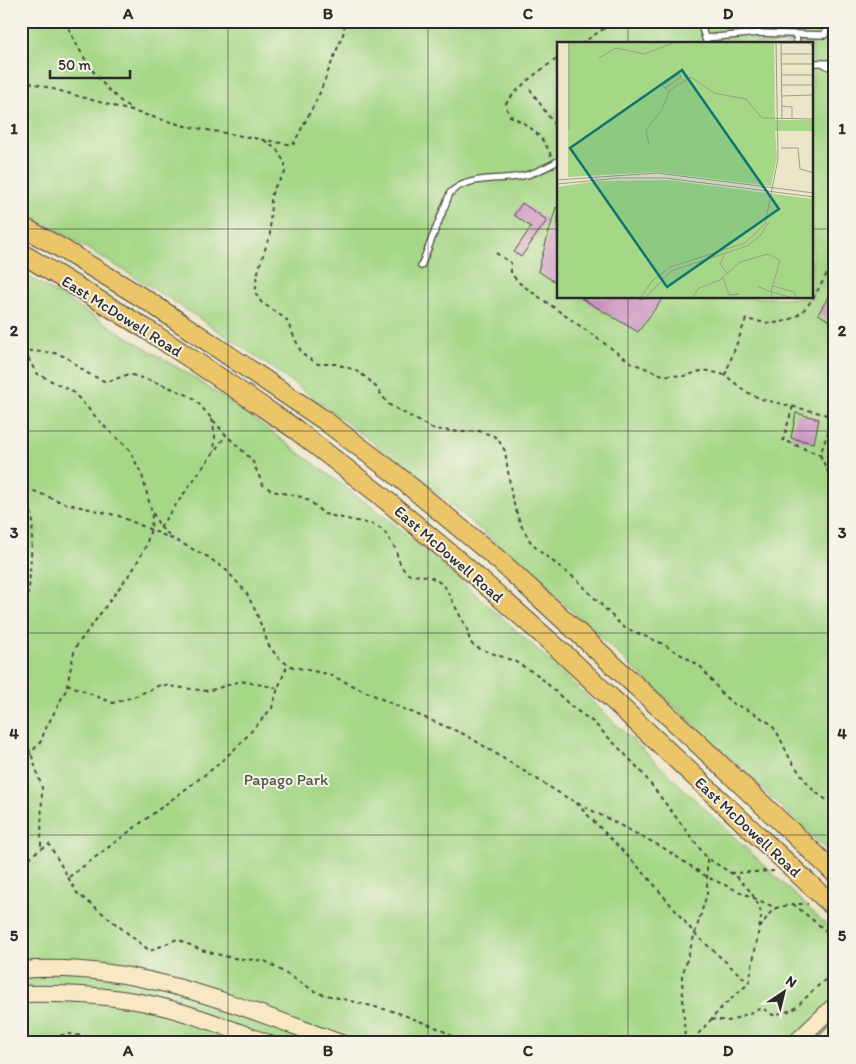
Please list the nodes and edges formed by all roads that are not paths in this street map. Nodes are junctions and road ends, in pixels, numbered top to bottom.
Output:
1 (701, 21) edge
2 (827, 21) edge
3 (796, 34) junction
4 (706, 41) edge
5 (796, 42) edge
6 (814, 62) edge
7 (822, 63) junction
8 (835, 63) edge
9 (835, 70) edge
10 (556, 162) edge
11 (21, 226) edge
12 (21, 254) edge
13 (421, 266) dead end
14 (835, 873) edge
15 (835, 908) edge
16 (21, 970) edge
17 (21, 994) edge
18 (835, 1005) edge
19 (835, 1031) edge
20 (268, 1043) edge
21 (341, 1043) edge
22 (796, 1043) edge
23 (823, 1043) edge

1 - 4 lane
2 - 3 lane
3 - 4 lane
3 - 5 lane
6 - 7 lane
7 - 8 lane
7 - 9 lane
10 - 13 lane
11 - 14 main road, East McDowell Road
12 - 15 main road, East McDowell Road
16 - 21 main road
17 - 20 main road
18 - 22 main road
19 - 23 main road

